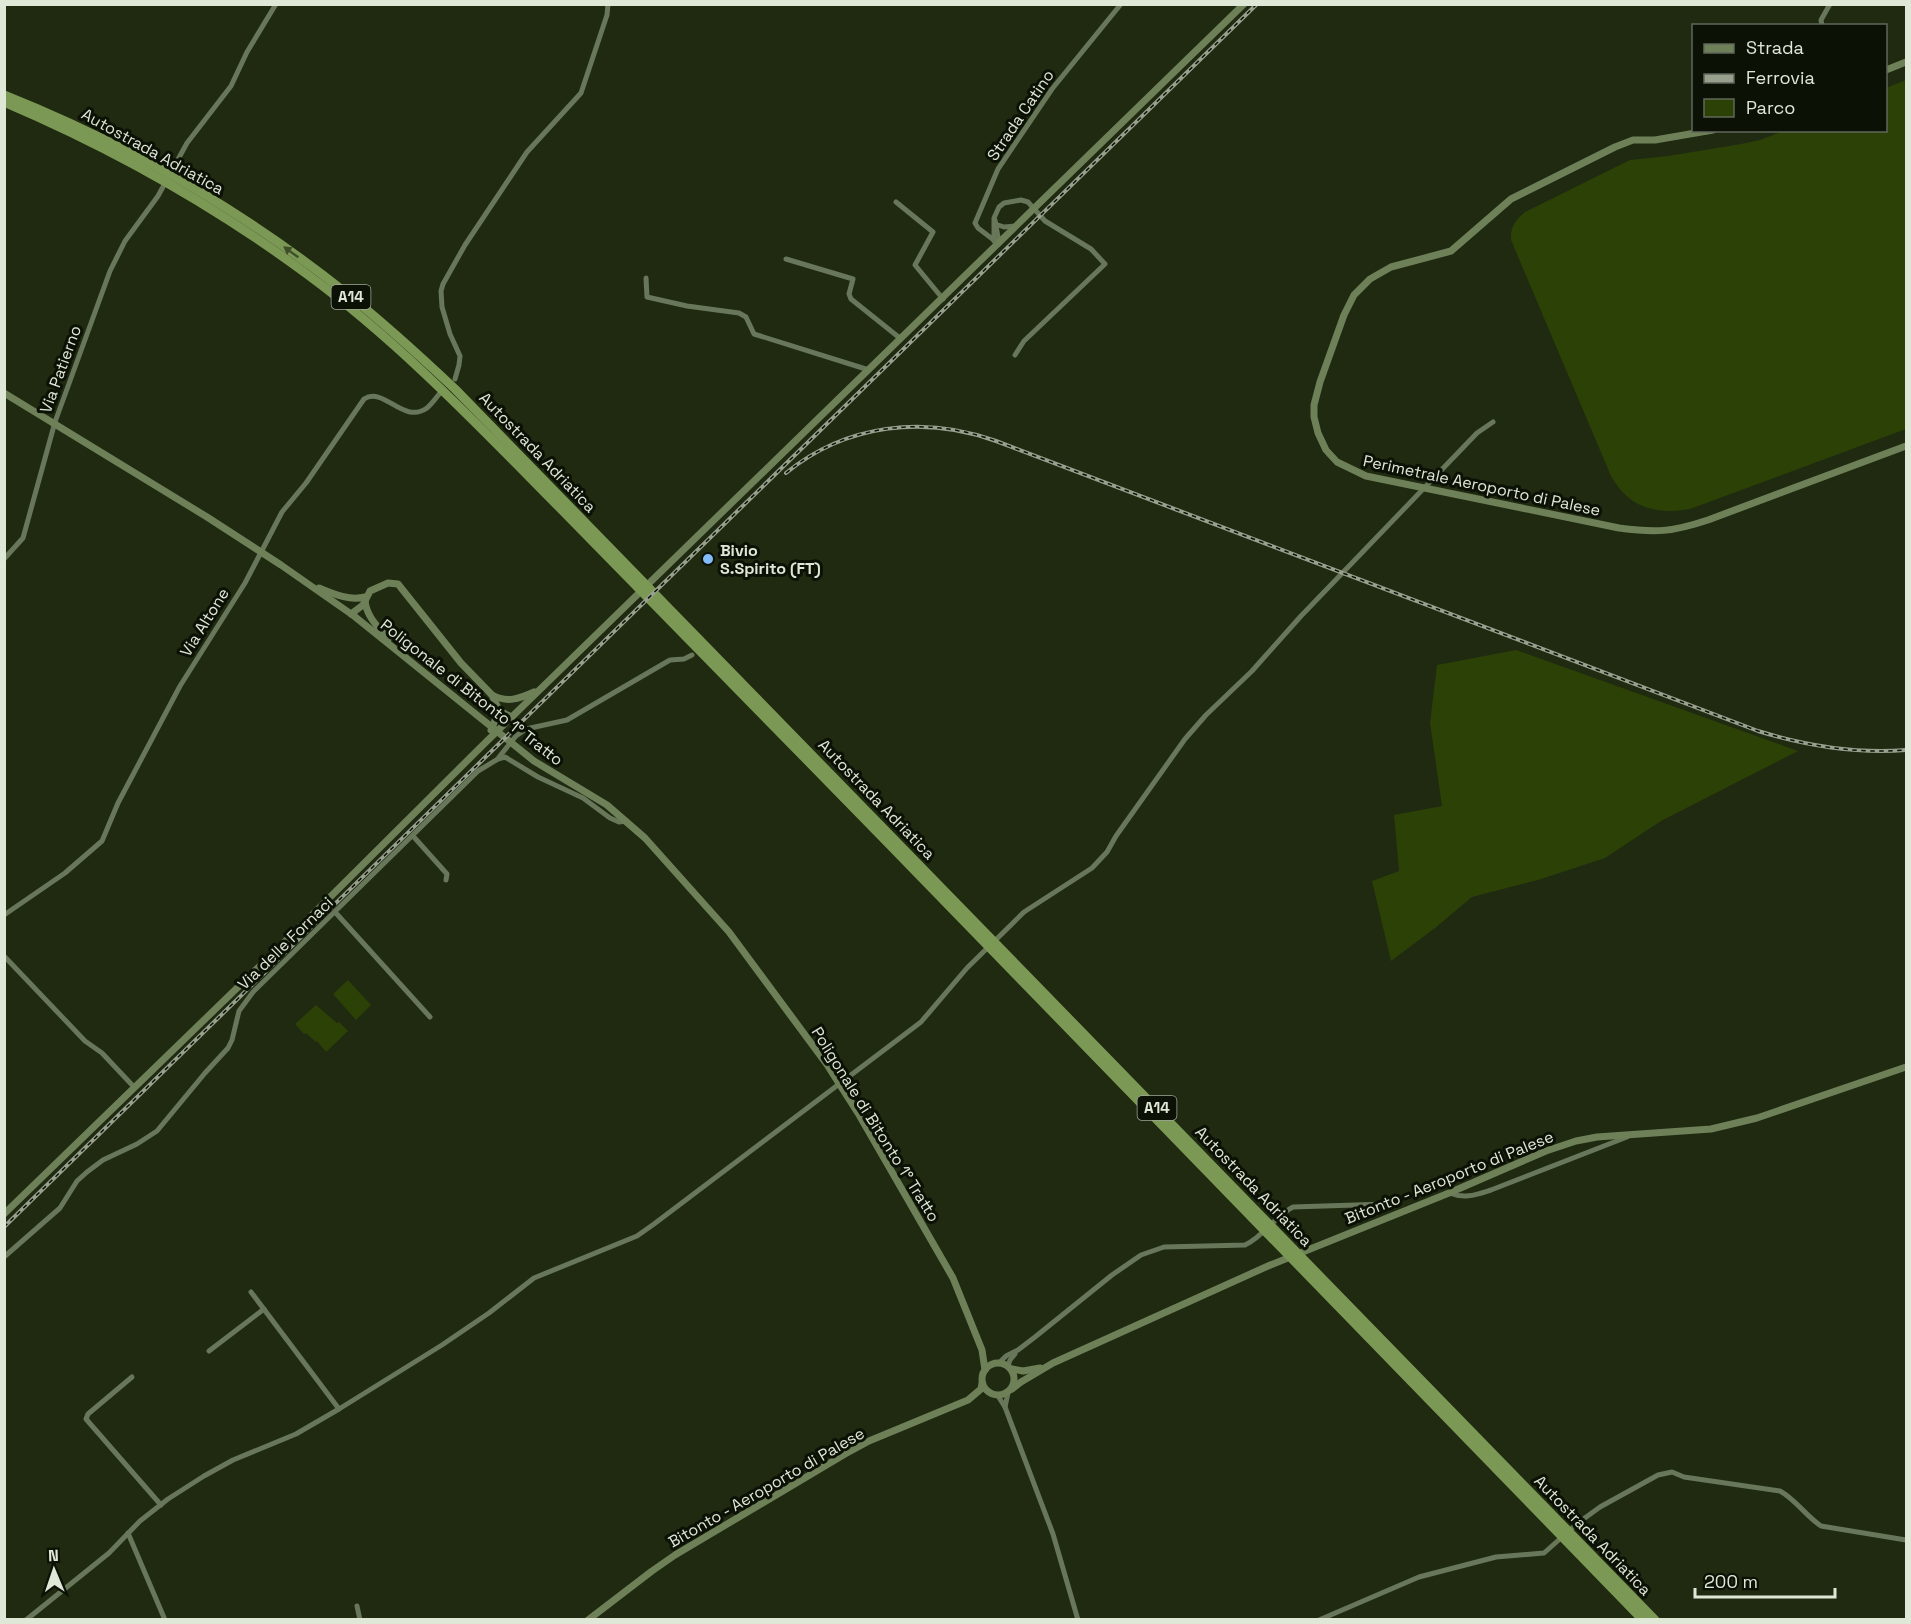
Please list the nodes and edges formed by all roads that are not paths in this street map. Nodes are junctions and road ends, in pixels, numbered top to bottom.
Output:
1 (276, 4) edge
2 (608, 4) edge
3 (1121, 4) edge
4 (1245, 4) edge
5 (1830, 4) edge
6 (1822, 24) edge
7 (1906, 62) edge
8 (1887, 70) edge
9 (4, 94) edge
10 (4, 102) edge
11 (1701, 132) edge
12 (896, 202) dead end
13 (996, 226) junction
14 (1017, 226) junction
15 (985, 234) junction
16 (997, 243) junction
17 (786, 259) dead end
18 (646, 278) dead end
19 (943, 299) junction
20 (901, 339) junction
21 (1015, 355) dead end
22 (870, 370) junction
23 (455, 379) dead end
24 (4, 393) edge
25 (440, 393) dead end
26 (55, 422) junction
27 (1493, 422) dead end
28 (1906, 446) edge
29 (1425, 489) junction
30 (261, 552) junction
31 (4, 559) edge
32 (637, 580) junction
33 (305, 582) junction
34 (365, 597) junction
35 (656, 600) junction
36 (351, 614) junction
37 (399, 652) junction
38 (692, 655) dead end
39 (541, 688) junction
40 (492, 695) junction
41 (500, 699) junction
42 (498, 708) junction
43 (512, 717) junction
44 (487, 741) junction
45 (498, 759) junction
46 (627, 821) junction
47 (413, 836) junction
48 (446, 880) dead end
49 (335, 912) junction
50 (4, 915) edge
51 (4, 956) edge
52 (430, 1017) dead end
53 (1906, 1067) edge
54 (839, 1084) junction
55 (134, 1087) junction
56 (1631, 1135) junction
57 (1449, 1193) junction
58 (1386, 1204) dead end
59 (4, 1214) edge
60 (4, 1257) edge
61 (251, 1292) dead end
62 (264, 1309) junction
63 (982, 1350) junction
64 (1018, 1350) junction
65 (209, 1351) dead end
66 (997, 1363) junction
67 (1053, 1363) junction
68 (1010, 1368) junction
69 (985, 1370) junction
70 (132, 1377) dead end
71 (982, 1383) junction
72 (1010, 1391) junction
73 (996, 1396) junction
74 (968, 1400) junction
75 (1005, 1407) junction
76 (339, 1409) junction
77 (161, 1505) junction
78 (128, 1533) junction
79 (1906, 1540) edge
80 (357, 1606) dead end
81 (26, 1620) edge
82 (165, 1620) edge
83 (360, 1620) edge
84 (588, 1620) edge
85 (1078, 1620) edge
86 (1319, 1620) edge
87 (1643, 1620) edge
88 (1654, 1620) edge

1 - 26 street, Via Patierno
2 - 23 street
3 - 15 street, Strada Catino
4 - 14 main road
5 - 6 street
7 - 8 main road
32 -> 9 highway, Autostrada Adriatica / A14
10 - 32 highway, Autostrada Adriatica / A14
11 - 29 main road, Perimetrale Aeroporto di Palese
12 - 19 street
13 - 14 street
13 - 15 street
13 - 16 street
13 - 21 street
14 - 16 main road
15 - 16 street
16 - 19 main road
17 - 20 street
18 - 22 street
19 - 20 main road
20 - 22 main road
22 - 39 main road
24 - 26 main road, Poligonale di Bitonto 1° Tratto
25 - 30 street, Via Altone
26 - 30 main road, Poligonale di Bitonto 1° Tratto
26 - 31 street, Via Patierno
27 - 29 street
28 - 29 main road, Perimetrale Aeroporto di Palese
29 - 54 street
30 - 33 main road, Poligonale di Bitonto 1° Tratto
30 - 50 street, Via Altone
32 - 35 highway, Autostrada Adriatica / A14
33 - 34 main road
33 - 36 main road, Poligonale di Bitonto 1° Tratto
34 - 36 main road
34 - 37 main road
34 - 40 main road
35 - 87 highway, Autostrada Adriatica / A14
35 - 88 highway, Autostrada Adriatica / A14
36 - 37 main road, Poligonale di Bitonto 1° Tratto
37 - 46 main road, Poligonale di Bitonto 1° Tratto
38 - 45 street, Via delle Fornaci
39 - 41 main road
39 - 43 main road
40 - 41 main road
40 - 42 main road
41 - 43 main road
42 - 43 main road
42 - 44 main road
43 - 44 main road
44 - 55 main road
45 - 46 street
45 - 47 street, Via delle Fornaci
46 - 54 main road, Poligonale di Bitonto 1° Tratto
47 - 48 street
47 - 49 street, Via delle Fornaci
49 - 52 street
49 - 60 street, Via delle Fornaci
51 - 55 street
53 - 56 main road, Bitonto - Aeroporto di Palese
54 - 63 main road, Poligonale di Bitonto 1° Tratto
54 - 76 street
55 - 59 main road
56 - 57 main road, Bitonto - Aeroporto di Palese
56 - 57 street
57 - 67 main road, Bitonto - Aeroporto di Palese
58 - 64 street
61 - 62 street
62 - 65 street
62 - 76 street
63 - 66 main road
63 - 69 main road
64 - 66 street
64 - 68 street
66 - 68 main road
66 - 69 main road
67 - 68 main road
67 - 72 main road
68 - 72 main road
69 - 71 main road
70 - 77 street
71 - 73 main road
71 - 74 main road
72 - 73 main road
72 - 75 street
73 - 74 main road, Bitonto - Aeroporto di Palese
73 - 75 street
74 - 84 main road, Bitonto - Aeroporto di Palese
75 - 85 street
76 - 77 street
77 - 78 street
78 - 81 street
78 - 82 street
79 - 86 street
80 - 83 street

